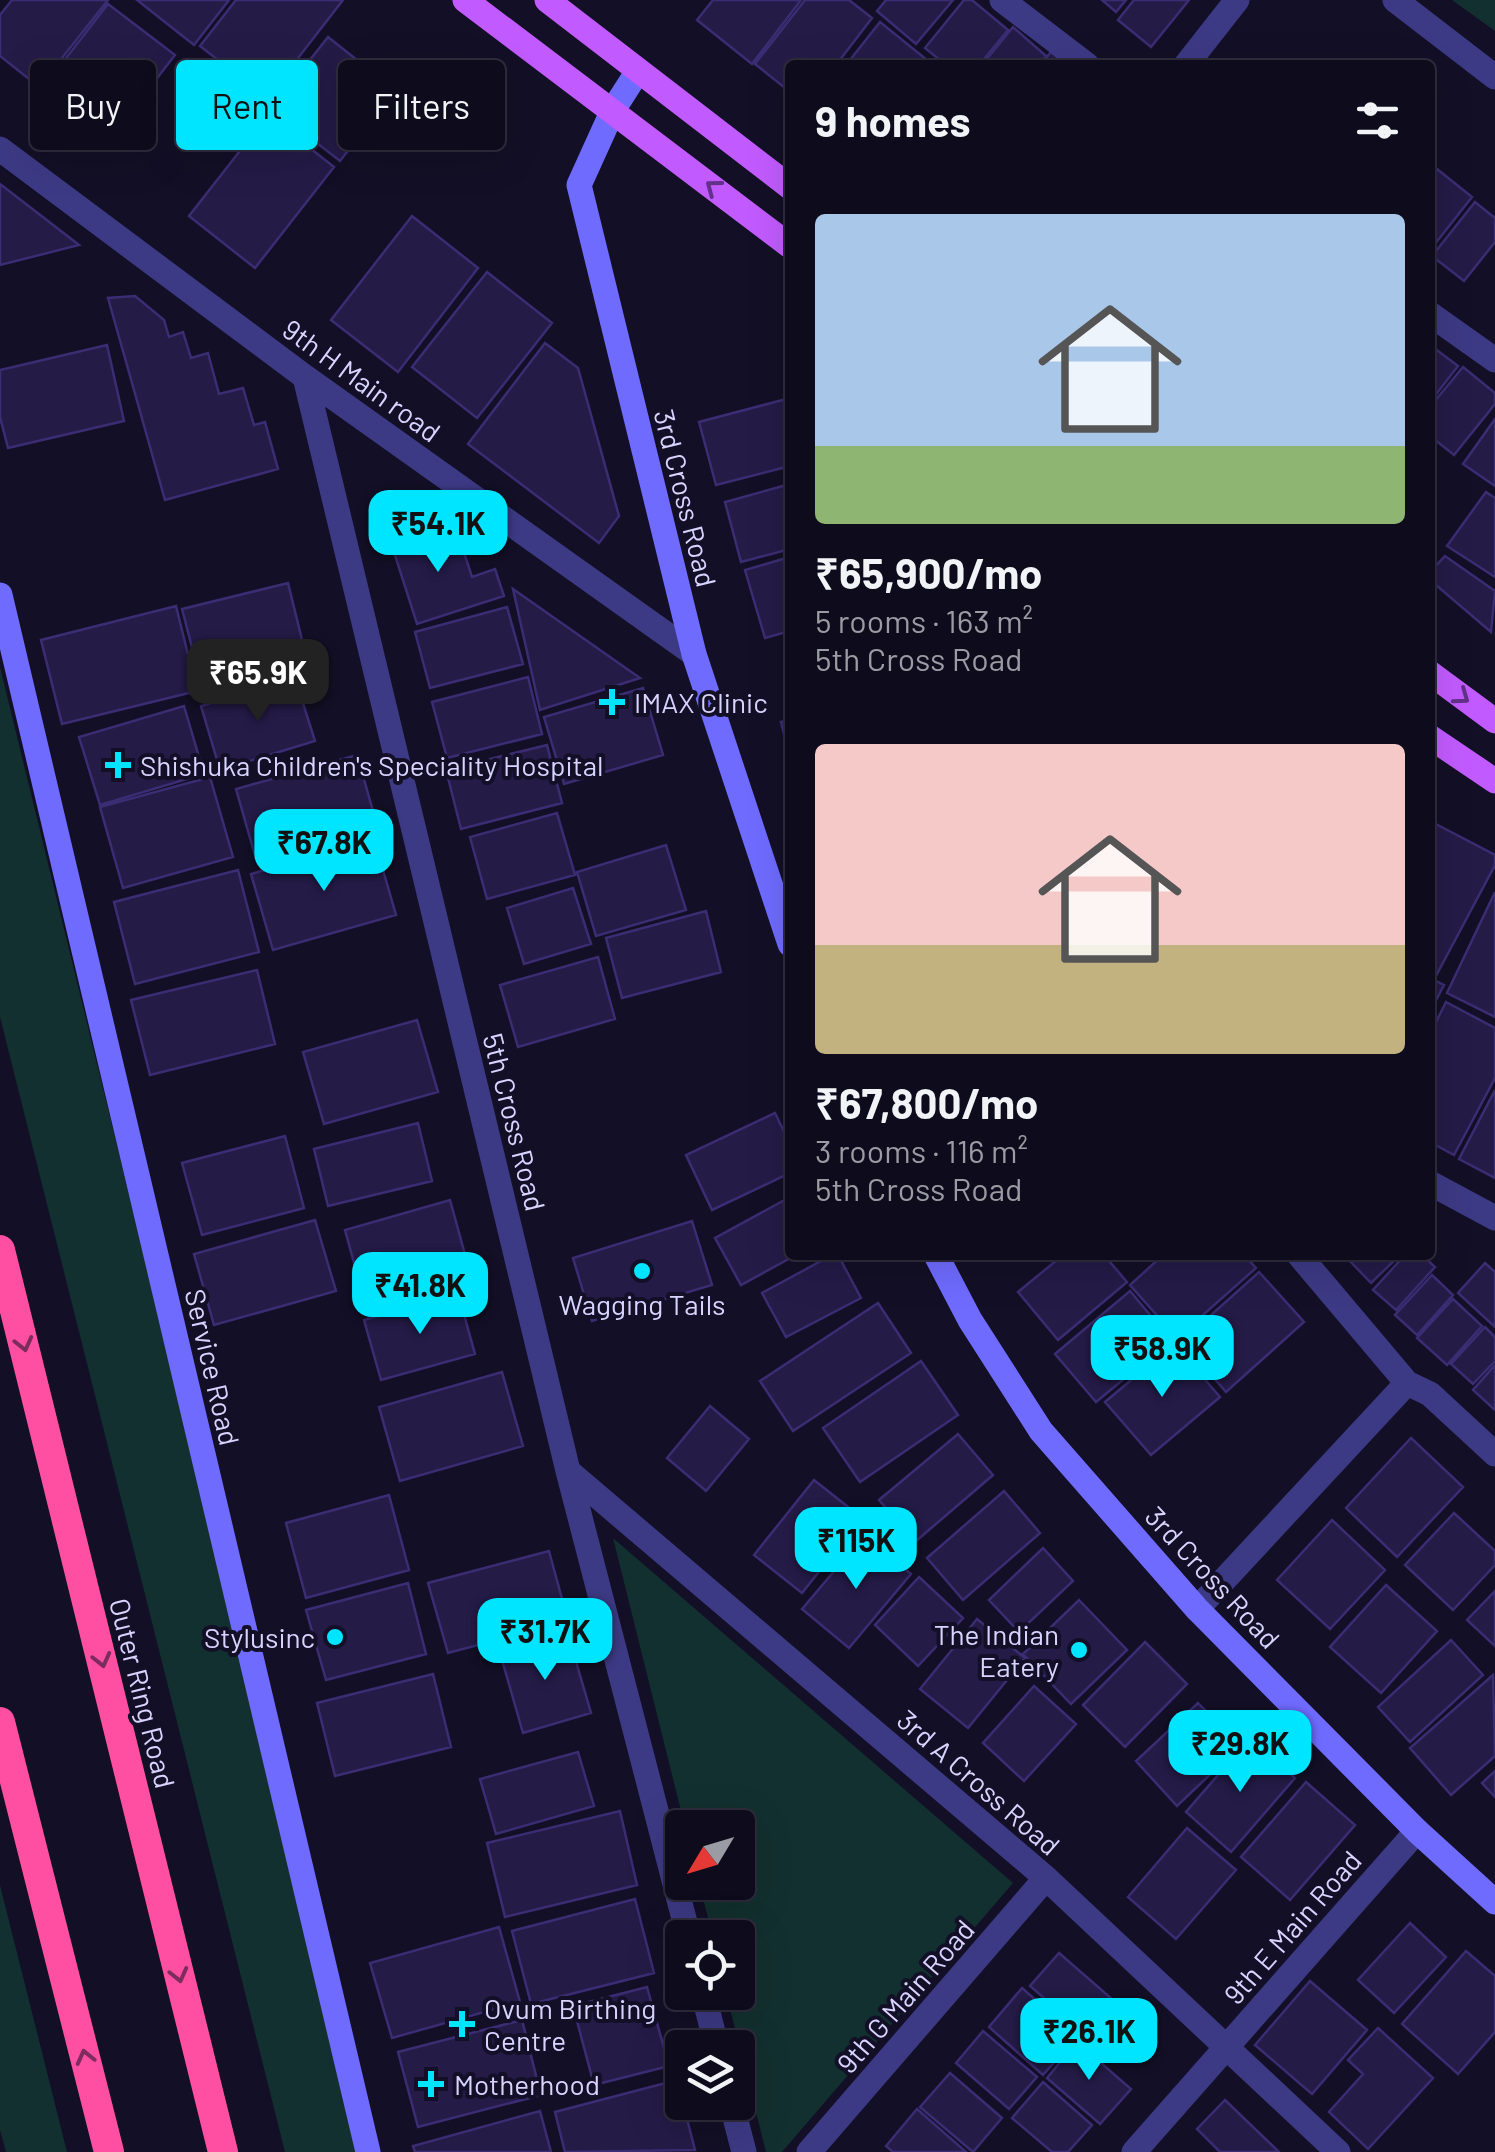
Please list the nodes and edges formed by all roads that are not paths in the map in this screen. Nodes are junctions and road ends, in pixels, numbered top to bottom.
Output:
1 (465, 0) edge
2 (547, 0) edge
3 (1002, 0) edge
4 (1237, 0) edge
5 (1395, 0) edge
6 (1080, 60) edge
7 (1190, 60) edge
8 (638, 71) junction
9 (1495, 76) edge
10 (613, 110) junction
11 (0, 149) edge
12 (785, 182) edge
13 (785, 242) edge
14 (1435, 318) edge
15 (1495, 360) edge
16 (305, 378) junction
17 (0, 595) edge
18 (694, 654) junction
19 (1435, 678) edge
20 (1495, 722) edge
21 (1435, 740) edge
22 (1495, 781) edge
23 (785, 929) edge
24 (1435, 1186) edge
25 (1495, 1218) edge
26 (0, 1250) edge
27 (939, 1260) edge
28 (1303, 1260) edge
29 (1407, 1383) junction
30 (1495, 1454) edge
31 (568, 1471) junction
32 (1198, 1609) junction
33 (0, 1722) edge
34 (1417, 1831) junction
35 (1046, 1878) junction
36 (1495, 1902) edge
37 (684, 1920) edge
38 (1226, 2047) junction
39 (736, 2120) edge
40 (109, 2152) edge
41 (223, 2152) edge
42 (368, 2152) edge
43 (744, 2152) edge
44 (809, 2152) edge
45 (1134, 2152) edge
46 (1338, 2152) edge

1 - 10 main road
2 - 8 main road
3 - 6 street
4 - 7 street
5 - 9 street
8 - 10 street, 3rd Cross Road
8 - 12 main road
13 -> 10 main road
10 - 18 street, 3rd Cross Road
11 - 16 street, 9th H Main road
14 - 15 street
16 - 18 street, 9th H Main road
16 - 31 street, 5th Cross Road
17 - 42 street, Service Road
18 - 23 street, 3rd Cross Road
19 -> 20 main road
21 - 22 main road
24 - 25 street
26 -> 41 highway, Outer Ring Road
27 - 32 street, 3rd Cross Road
28 - 29 street
29 - 30 street
29 - 32 street
31 - 35 street, 3rd A Cross Road
31 - 37 street, 5th Cross Road
32 - 34 street, 3rd Cross Road
40 -> 33 highway
34 - 36 street, 3rd Cross Road
34 - 38 street, 9th E Main Road
35 - 38 street, 3rd A Cross Road
35 - 44 street, 9th G Main Road
38 - 45 street, 9th E Main Road
38 - 46 street, 3rd A Cross Road
39 - 43 street

